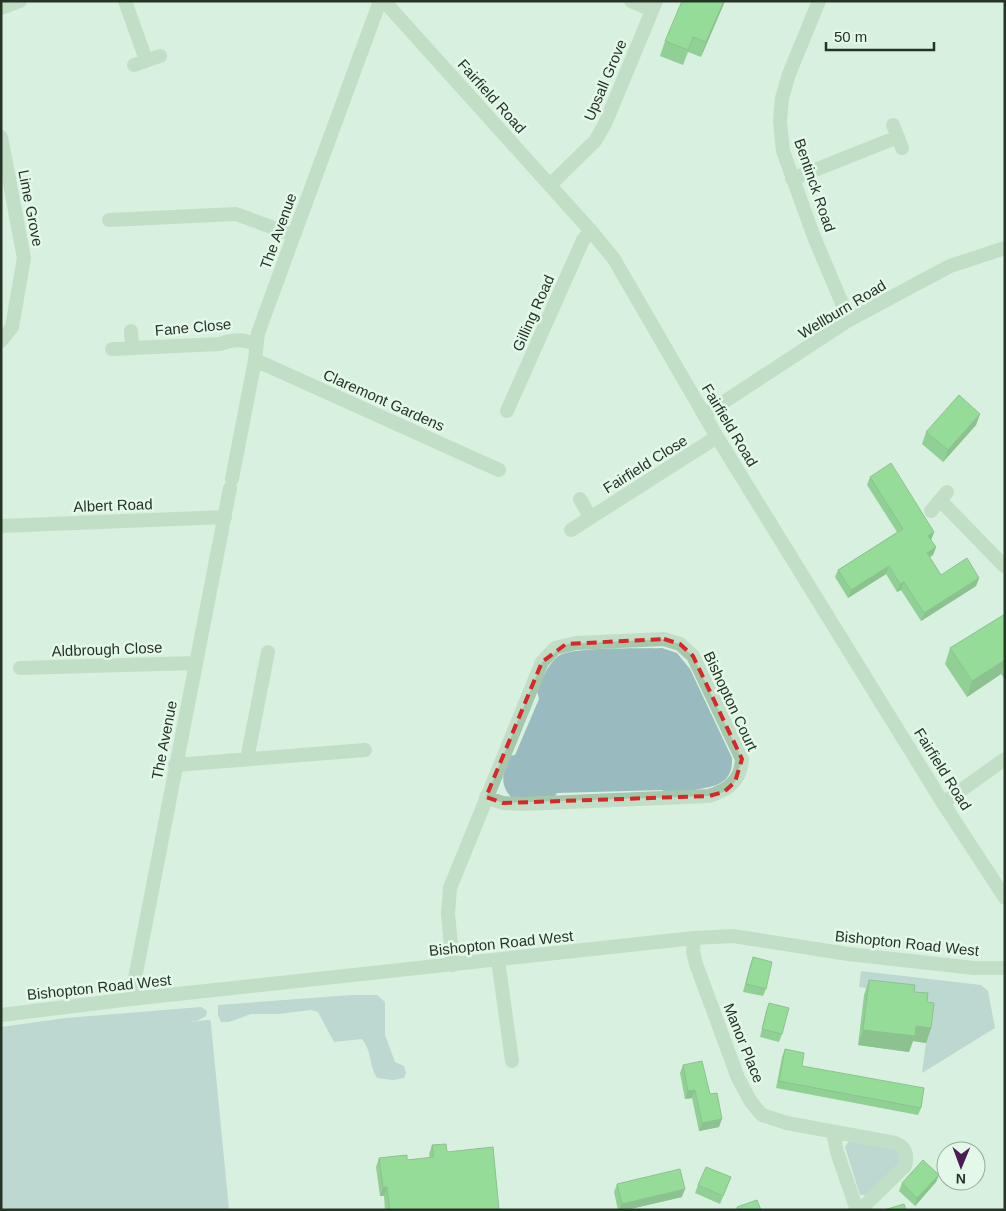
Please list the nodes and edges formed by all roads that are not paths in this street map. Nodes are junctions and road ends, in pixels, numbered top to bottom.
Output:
1 (20, 1) edge
2 (125, 1) edge
3 (380, 1) edge
4 (384, 1) edge
5 (631, 1) edge
6 (819, 1) edge
7 (654, 6) edge
8 (1, 8) edge
9 (147, 61) dead end
10 (1, 136) edge
11 (898, 136) dead end
12 (792, 179) junction
13 (550, 185) junction
14 (109, 220) dead end
15 (591, 231) junction
16 (293, 235) junction
17 (1005, 248) edge
18 (849, 320) junction
19 (131, 331) dead end
20 (1, 341) edge
21 (256, 344) junction
22 (132, 348) junction
23 (112, 349) dead end
24 (255, 360) junction
25 (507, 411) dead end
26 (704, 415) junction
27 (717, 437) junction
28 (498, 470) dead end
29 (580, 499) dead end
30 (930, 511) dead end
31 (225, 517) junction
32 (590, 517) junction
33 (1, 526) edge
34 (571, 530) dead end
35 (1005, 567) edge
36 (268, 652) dead end
37 (196, 663) junction
38 (20, 668) dead end
39 (365, 750) dead end
40 (247, 759) junction
41 (1005, 759) edge
42 (175, 765) junction
43 (486, 797) junction
44 (943, 803) junction
45 (1005, 898) edge
46 (694, 938) junction
47 (498, 960) junction
48 (453, 965) junction
49 (1005, 968) edge
50 (131, 999) junction
51 (1, 1015) edge
52 (512, 1061) dead end
53 (833, 1132) junction
54 (858, 1210) edge

1 - 8 street
2 - 9 street
3 - 16 street, The Avenue
4 - 13 street, Fairfield Road
5 - 7 street
6 - 12 street, Bentinck Road
7 - 13 street, Upsall Grove
10 - 20 street, Lime Grove
11 - 12 street
12 - 18 street, Bentinck Road
13 - 15 street, Fairfield Road
14 - 16 street
15 - 25 street, Gilling Road
15 - 26 street, Fairfield Road
16 - 21 street, The Avenue
17 - 18 street, Wellburn Road
18 - 26 street, Wellburn Road
19 - 22 street
21 - 22 street, Fane Close
21 - 24 street, The Avenue
22 - 23 street, Fane Close
24 - 28 street, Claremont Gardens
24 - 31 street, The Avenue
26 - 27 street, Fairfield Road
27 - 32 street, Fairfield Close
27 - 44 street, Fairfield Road
29 - 32 street
30 - 35 street
31 - 33 street, Albert Road
31 - 37 street, The Avenue
32 - 34 street, Fairfield Close
36 - 40 street
37 - 38 street, Aldbrough Close
37 - 42 street, The Avenue
39 - 40 street
40 - 42 street
41 - 44 street
42 - 50 street, The Avenue
43 - 43 street, Bishopton Court
43 - 48 street, Bishopton Court
44 - 45 street, Fairfield Road
46 - 47 street, Bishopton Road West
46 - 49 street, Bishopton Road West
46 - 53 street, Manor Place
47 - 48 street, Bishopton Road West
47 - 52 street
48 - 50 street, Bishopton Road West
50 - 51 street, Bishopton Road West
53 - 54 street, Manor Place
53 - 54 street, Manor Place

